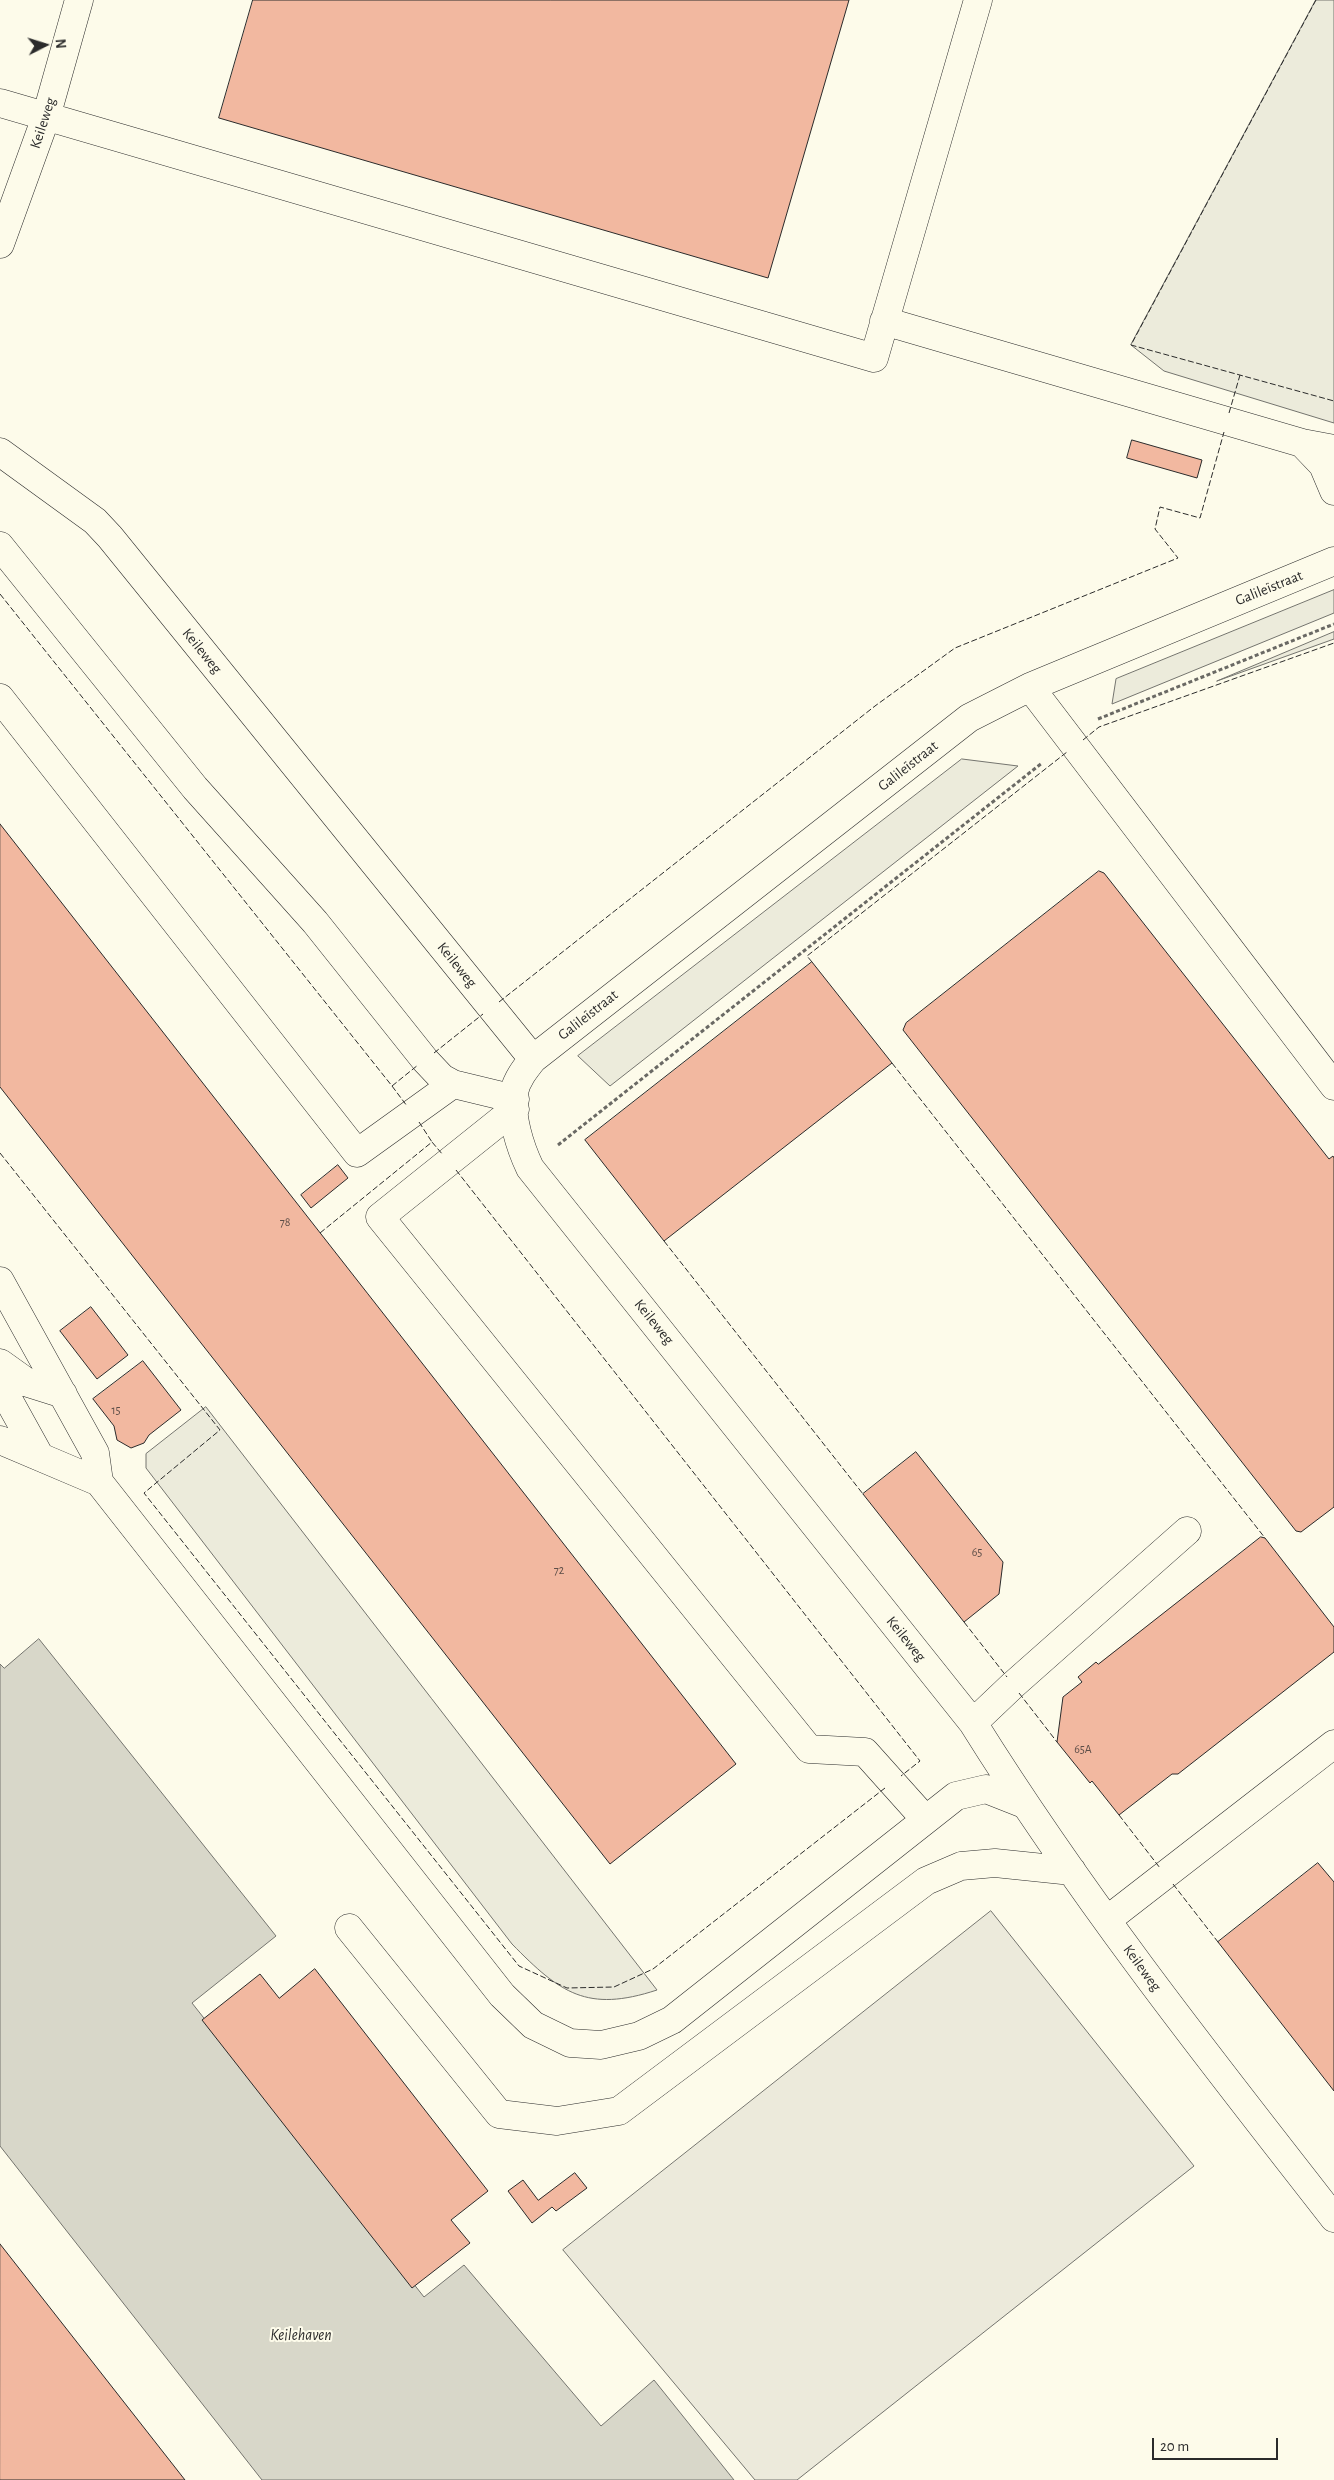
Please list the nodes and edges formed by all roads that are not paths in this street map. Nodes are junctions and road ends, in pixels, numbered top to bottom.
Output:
1 (79, 0) edge
2 (978, 0) edge
3 (0, 103) edge
4 (46, 117) junction
5 (0, 244) edge
6 (884, 321) junction
7 (1302, 442) junction
8 (1334, 449) edge
9 (0, 452) edge
10 (1334, 492) edge
11 (0, 546) edge
12 (1334, 561) edge
13 (1030, 688) junction
14 (0, 698) edge
15 (533, 1059) junction
16 (454, 1084) junction
17 (1334, 1086) edge
18 (515, 1104) junction
19 (0, 1281) edge
20 (0, 1363) edge
21 (0, 1393) edge
22 (62, 1394) junction
23 (0, 1440) edge
24 (39, 1455) junction
25 (99, 1482) junction
26 (1187, 1531) dead end
27 (973, 1723) junction
28 (1334, 1744) edge
29 (1024, 1804) junction
30 (925, 1819) junction
31 (1072, 1871) junction
32 (1107, 1920) junction
33 (349, 1928) dead end
34 (1334, 2218) edge

1 - 4 street, Keileweg
2 - 6 street
3 - 4 street
4 - 5 street, Keileweg
4 - 6 street
6 - 7 street
7 - 8 street
7 - 10 street
9 - 15 street, Keileweg
11 - 16 street
12 - 13 street, Galileïstraat
13 - 15 street, Galileïstraat
13 - 17 street
14 - 16 street
15 - 18 street, Keileweg
16 - 18 street
18 - 27 street, Keileweg
18 - 30 street
19 - 22 street
20 - 22 street
21 - 24 street
22 - 25 street
23 - 24 street
24 - 25 street
25 - 30 street
26 - 27 street
27 - 29 street, Keileweg
28 - 32 street
29 - 30 street
29 - 31 street, Keileweg
31 - 32 street, Keileweg
31 - 33 street
32 - 34 street, Keileweg

